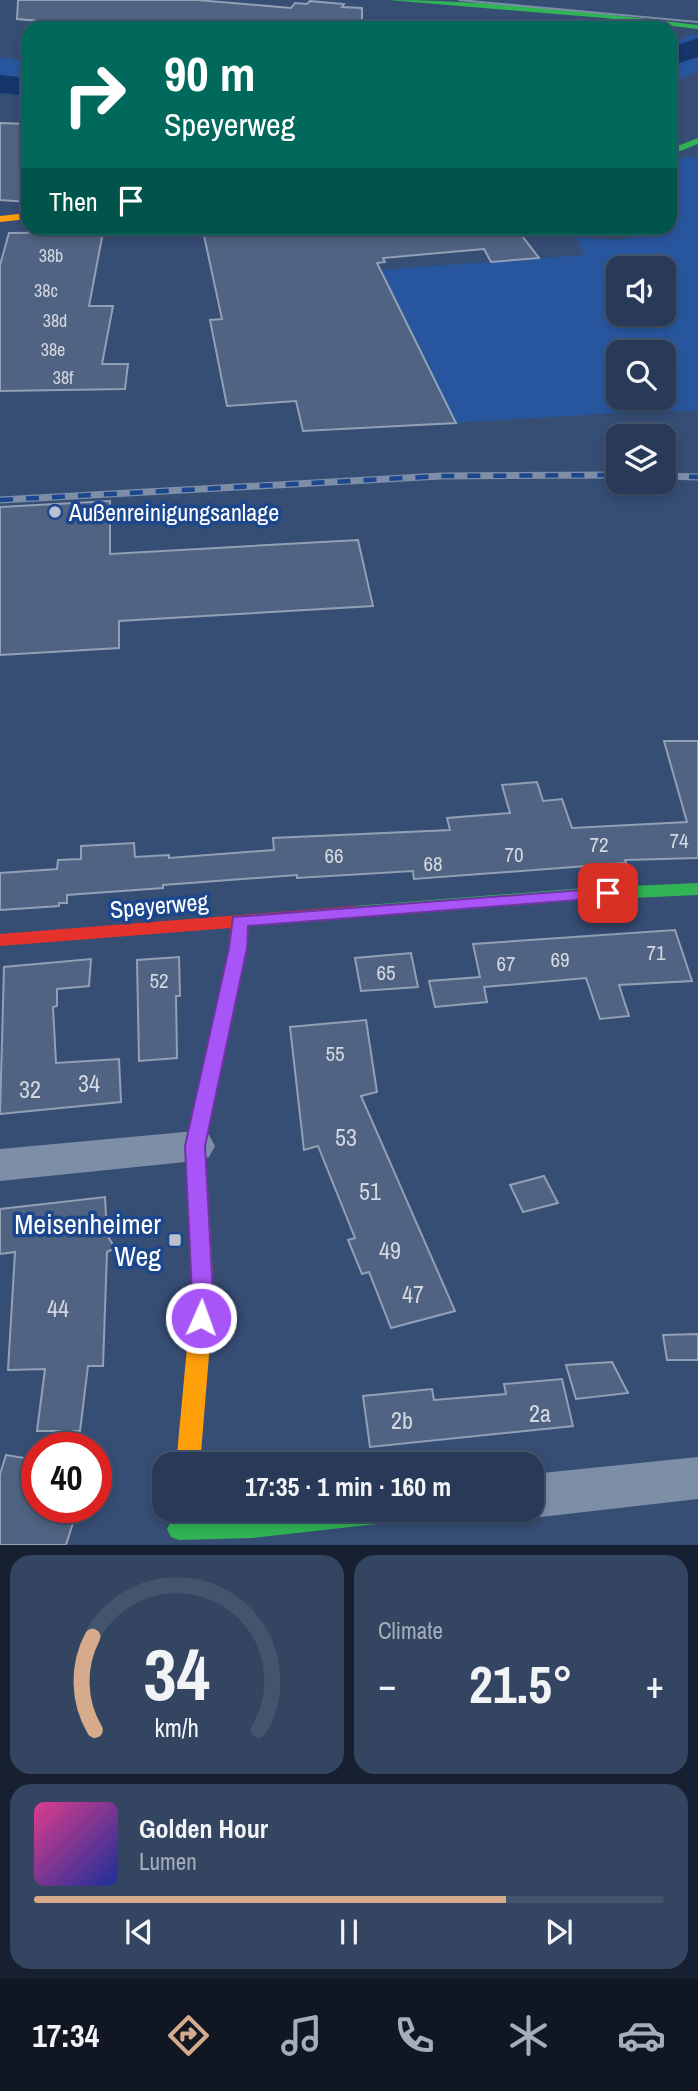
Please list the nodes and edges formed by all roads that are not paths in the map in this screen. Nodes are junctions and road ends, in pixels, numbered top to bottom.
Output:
1 (392, 0) edge
2 (551, 0) edge
3 (484, 7) junction
4 (698, 13) edge
5 (634, 21) edge
6 (677, 25) edge
7 (698, 27) edge
8 (698, 141) edge
9 (677, 149) edge
10 (21, 217) edge
11 (0, 219) edge
12 (698, 889) edge
13 (239, 921) junction
14 (0, 940) edge
15 (195, 1146) junction
16 (0, 1165) edge
17 (189, 1452) edge
18 (698, 1478) edge
19 (544, 1495) edge
20 (297, 1522) edge
21 (178, 1528) edge

1 - 3 street
2 - 3 street
2 - 4 street
3 - 5 street
6 - 7 street
8 - 9 street
10 - 11 street
12 - 13 street, Speyerweg
13 - 14 street, Speyerweg
13 - 15 street
15 - 16 street
15 - 17 street
18 - 19 street
20 - 21 street

